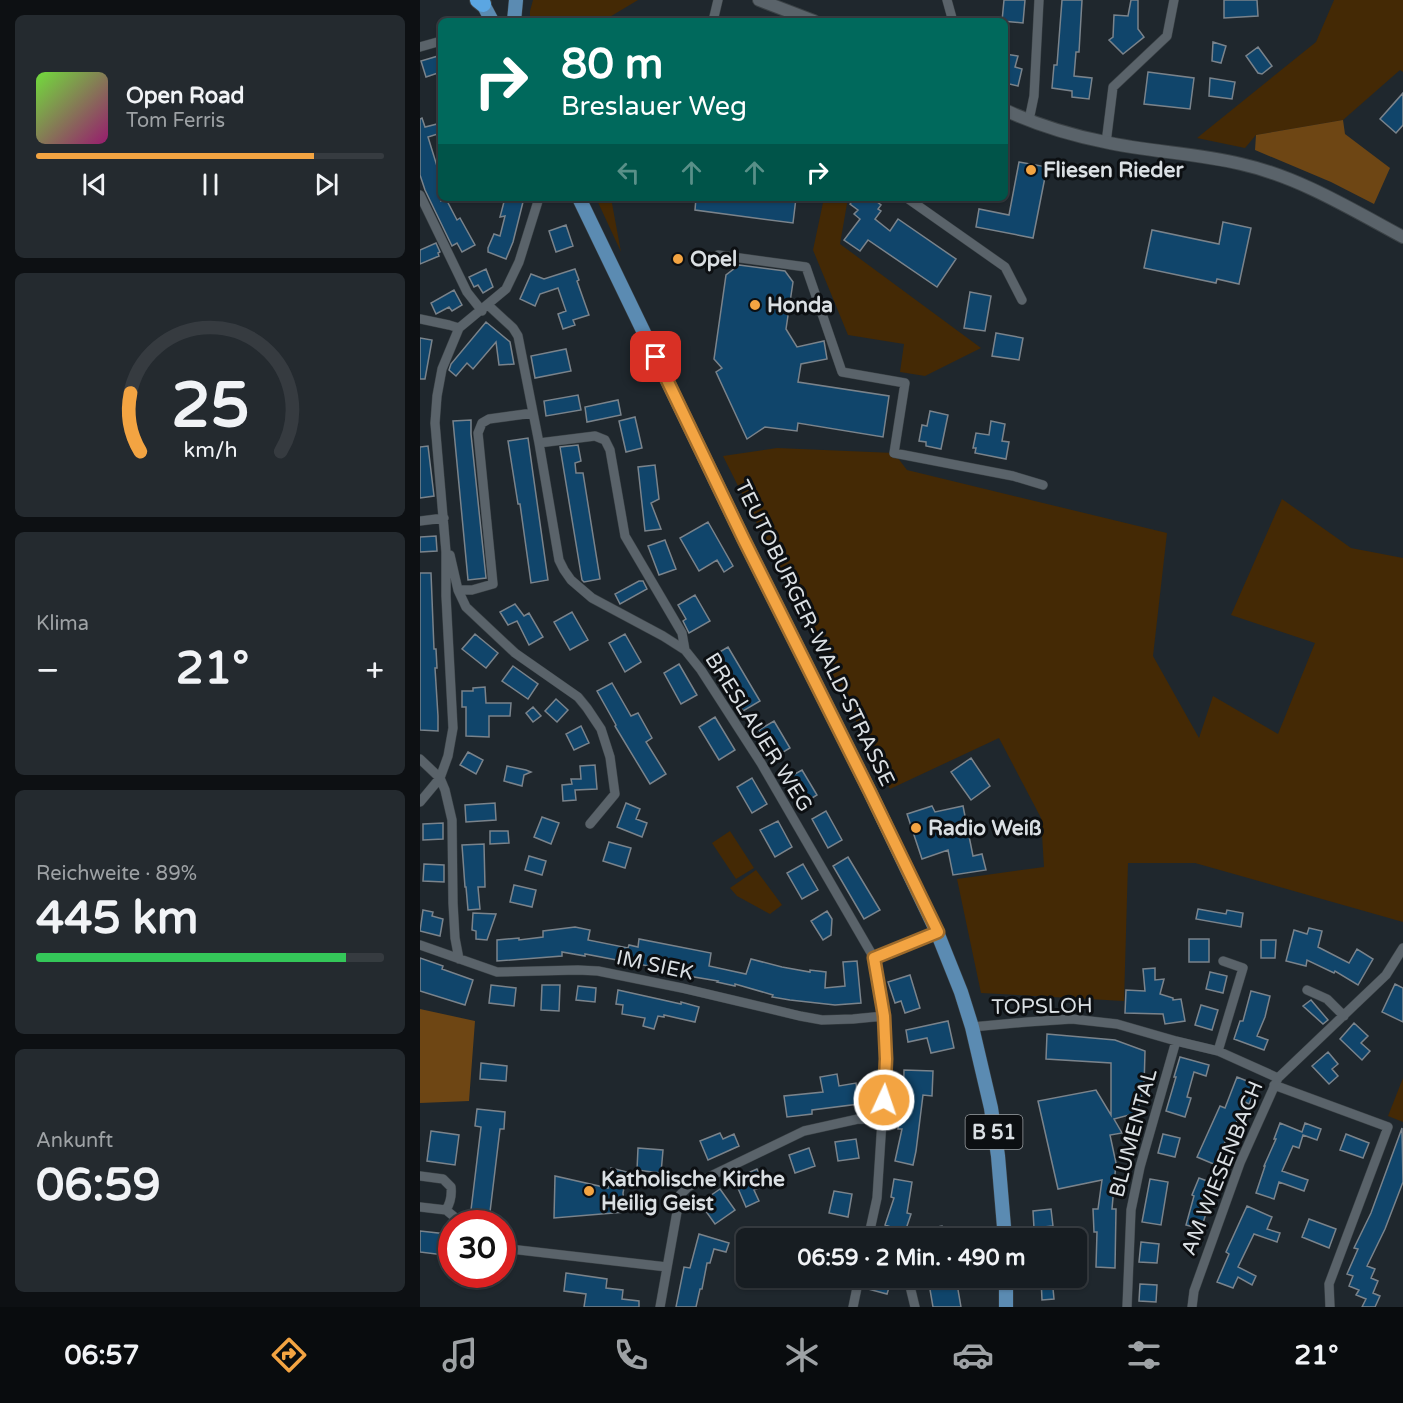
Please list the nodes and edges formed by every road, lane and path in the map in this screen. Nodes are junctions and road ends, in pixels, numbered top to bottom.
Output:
1 (516, 0) edge
2 (718, 0) edge
3 (759, 0) edge
4 (947, 0) edge
5 (1039, 0) edge
6 (1174, 0) edge
7 (482, 1) edge
8 (490, 18) edge
9 (514, 18) edge
10 (714, 18) edge
11 (806, 18) edge
12 (952, 18) dead end
13 (438, 41) edge
14 (420, 47) edge
15 (1008, 111) edge
16 (1029, 120) junction
17 (1106, 143) junction
18 (420, 195) edge
19 (538, 201) edge
20 (580, 201) edge
21 (911, 201) edge
22 (1403, 237) edge
23 (718, 255) dead end
24 (1022, 300) dead end
25 (485, 308) junction
26 (420, 319) edge
27 (459, 328) junction
28 (533, 413) junction
29 (538, 443) junction
30 (1043, 485) dead end
31 (444, 518) junction
32 (420, 521) edge
33 (446, 552) junction
34 (458, 590) junction
35 (685, 650) junction
36 (420, 759) edge
37 (440, 778) junction
38 (420, 802) edge
39 (590, 824) dead end
40 (938, 932) junction
41 (420, 945) edge
42 (1403, 948) edge
43 (874, 958) junction
44 (459, 959) junction
45 (1222, 961) dead end
46 (1307, 990) dead end
47 (884, 1016) junction
48 (1344, 1016) junction
49 (972, 1027) junction
50 (1176, 1041) junction
51 (1218, 1051) junction
52 (1276, 1082) junction
53 (883, 1120) junction
54 (420, 1176) edge
55 (420, 1207) edge
56 (446, 1210) joint
57 (870, 1228) edge
58 (1004, 1228) edge
59 (516, 1250) edge
60 (666, 1267) junction
61 (857, 1288) edge
62 (910, 1288) edge
63 (1006, 1288) edge
64 (660, 1307) edge
65 (853, 1307) edge
66 (915, 1307) edge
67 (1006, 1307) edge
68 (1127, 1307) edge
69 (1192, 1307) edge
70 (1330, 1307) edge

1 - 9 main road
2 - 10 street
3 - 11 street
4 - 12 street
5 - 16 street
6 - 17 street
7 - 8 main road
13 - 14 street
15 - 16 street
16 - 17 street
17 - 22 street
18 - 25 street, BRESLAUER WEG
19 - 25 street
20 - 40 main road, TEUTOBURGER-WALD-STRASSE / B 51
21 - 24 street
23 - 30 street
25 - 27 street
25 - 28 street, BRESLAUER WEG
26 - 27 street
27 - 31 street
28 - 29 street, BRESLAUER WEG
28 - 34 street
29 - 35 street, BRESLAUER WEG
29 - 35 street
31 - 32 street
31 - 33 street
33 - 34 street
33 - 37 street
34 - 39 street
35 - 43 street, BRESLAUER WEG
36 - 37 street
37 - 38 street
37 - 44 street
40 - 43 street
40 - 49 main road, TEUTOBURGER-WALD-STRASSE / B 51
41 - 44 street, IM SIEK
42 - 48 street, AM WIESENBACH
43 - 47 street
44 - 47 street, IM SIEK
45 - 51 street
46 - 48 street
47 - 53 street
48 - 52 street, AM WIESENBACH
49 - 50 street, TOPSLOH
49 - 58 main road, TEUTOBURGER-WALD-STRASSE / B 51
50 - 51 street, TOPSLOH
50 - 68 street, BLUMENTAL
51 - 52 street, TOPSLOH
52 - 69 street, AM WIESENBACH
52 - 70 street, TOPSLOH
53 - 57 street
53 - 60 street
54 - 56 street
55 - 56 street
59 - 60 street
60 - 64 street
61 - 65 street
62 - 66 street
63 - 67 main road

